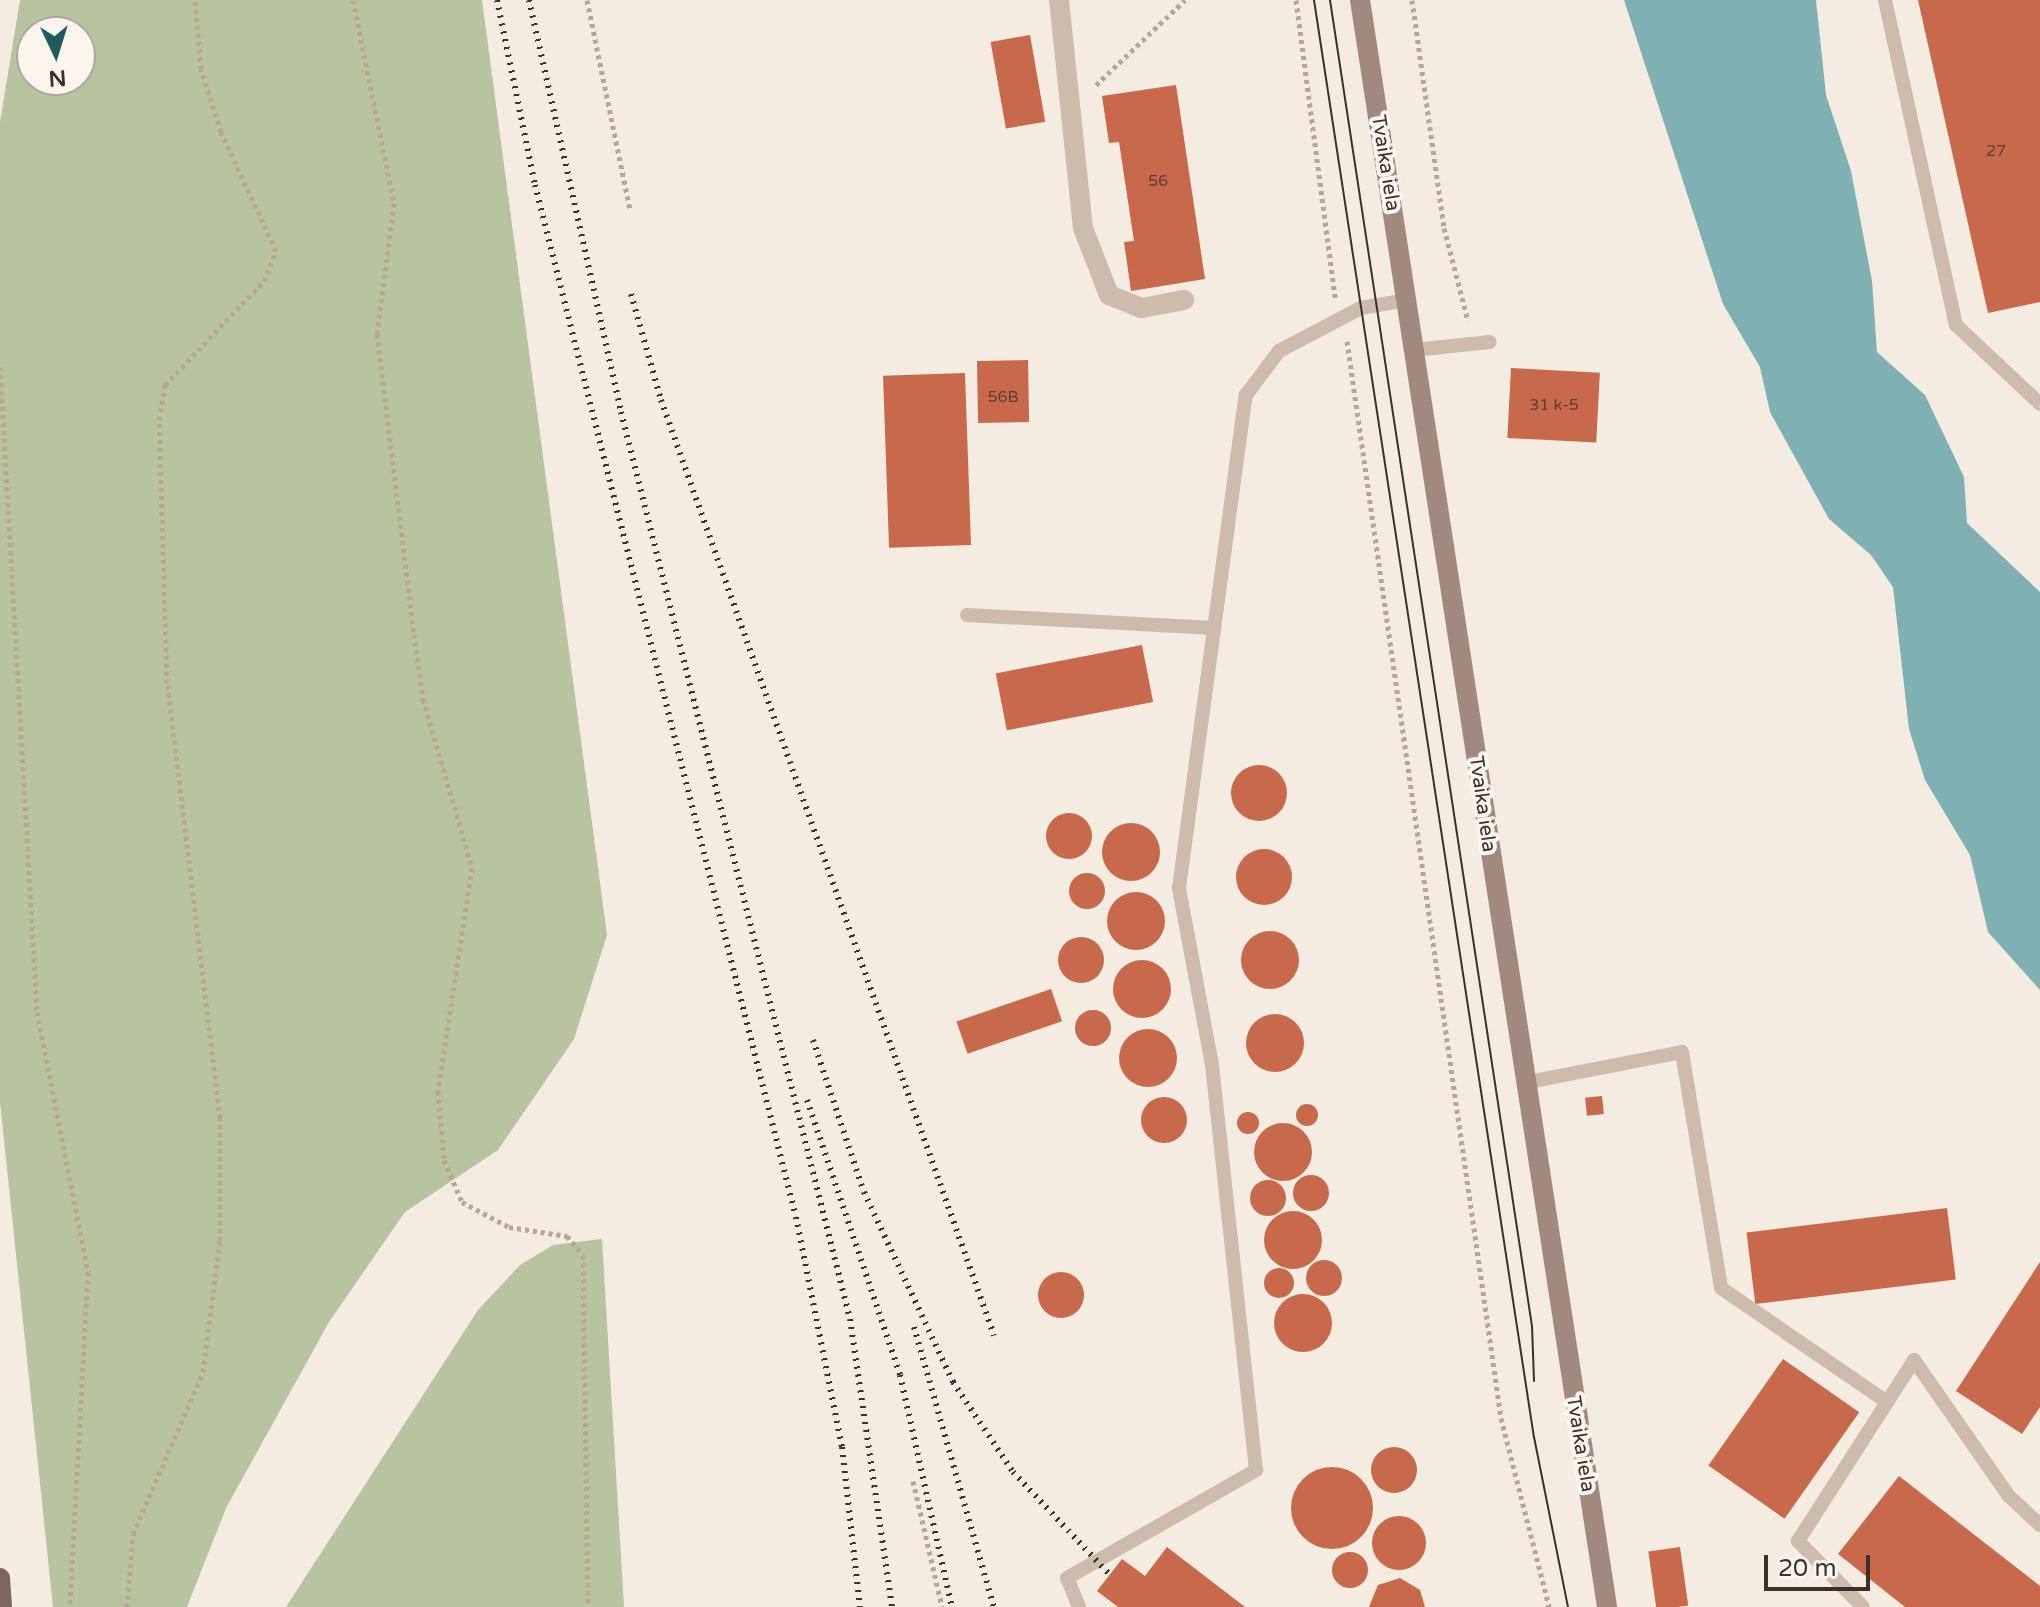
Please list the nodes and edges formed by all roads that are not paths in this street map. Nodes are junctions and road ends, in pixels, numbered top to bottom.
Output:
1 (1059, 0) edge
2 (1360, 0) edge
3 (1885, 0) edge
4 (1184, 300) dead end
5 (1407, 300) junction
6 (1490, 342) dead end
7 (1414, 350) junction
8 (2040, 404) edge
9 (967, 615) dead end
10 (1215, 628) junction
11 (1524, 1083) junction
12 (1887, 1402) junction
13 (2040, 1525) edge
14 (0, 1578) edge
15 (2, 1607) edge
16 (1079, 1607) edge
17 (1607, 1607) edge
18 (1863, 1607) edge

1 - 4 street
2 - 5 street, Tvaika iela
3 - 8 lane
5 - 7 street, Tvaika iela
5 - 10 lane
6 - 7 lane
7 - 11 street, Tvaika iela
9 - 10 lane
10 - 16 lane
11 - 12 lane
11 - 17 street, Tvaika iela
12 - 13 lane
12 - 18 lane
14 - 15 main road

